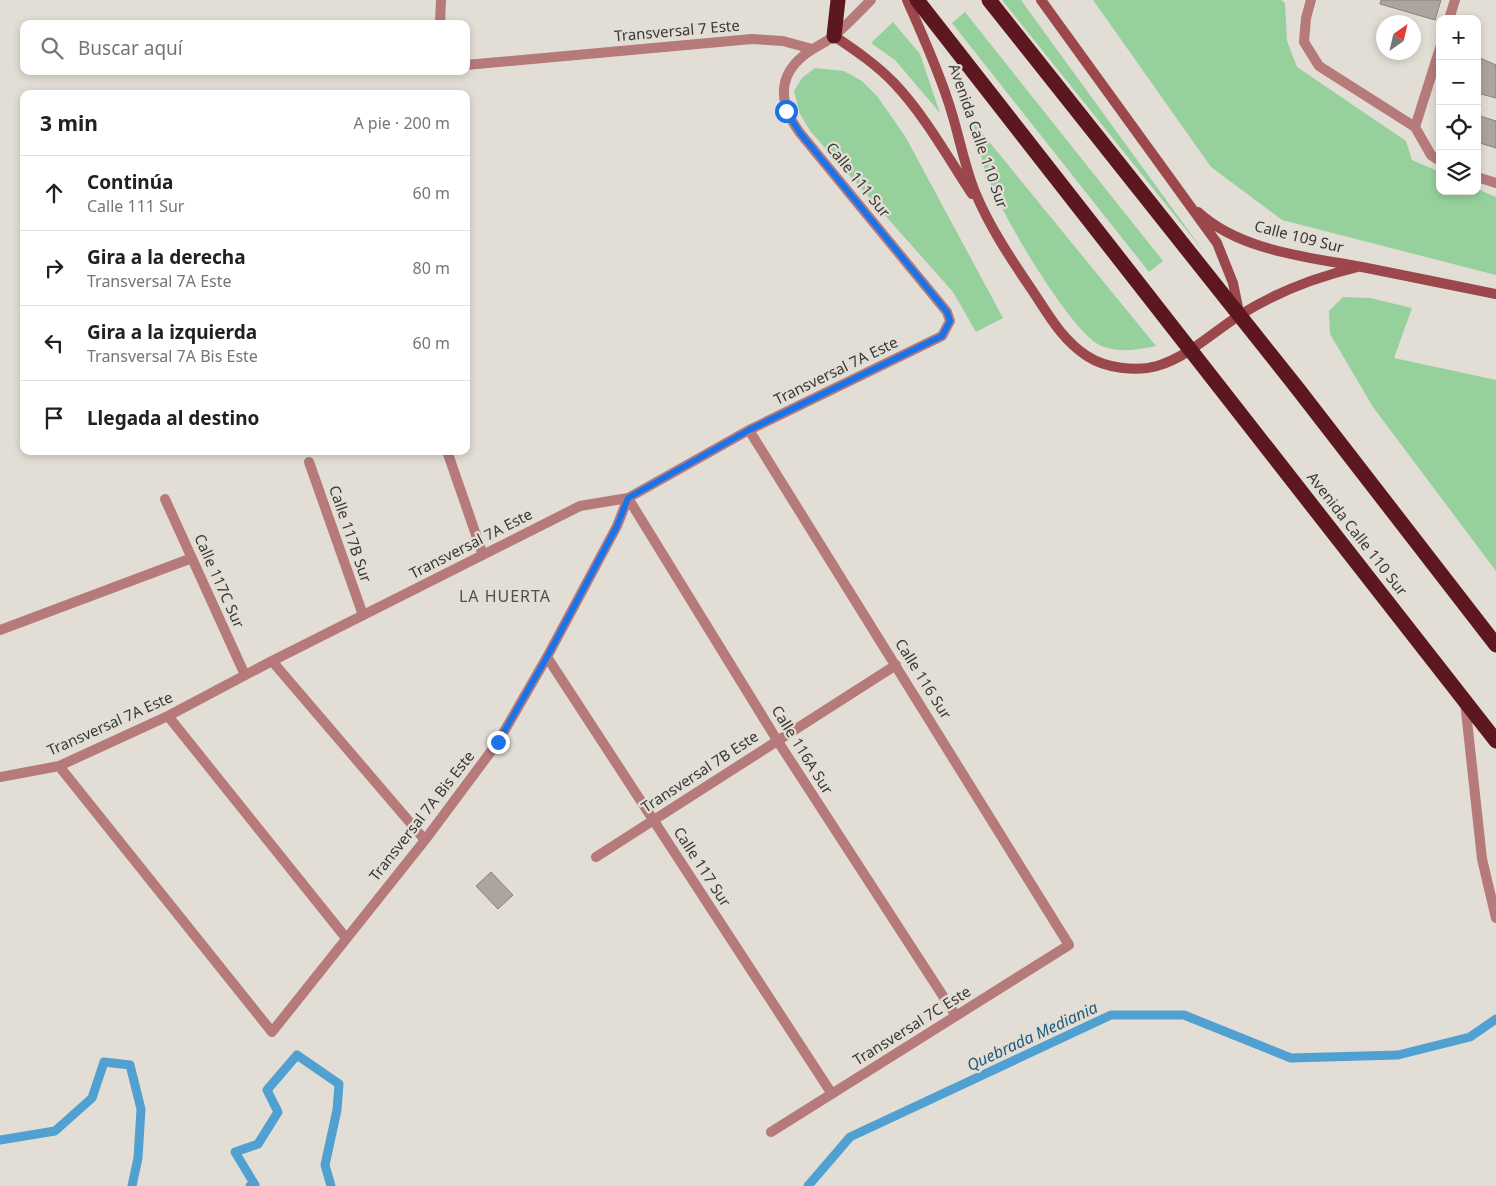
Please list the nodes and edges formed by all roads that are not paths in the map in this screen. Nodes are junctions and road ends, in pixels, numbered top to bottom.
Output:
1 (441, 0) edge
2 (838, 0) edge
3 (871, 0) edge
4 (907, 0) edge
5 (917, 0) edge
6 (988, 0) edge
7 (1041, 0) edge
8 (1311, 0) edge
9 (1455, 0) edge
10 (1450, 15) edge
11 (440, 20) edge
12 (834, 36) junction
13 (812, 49) junction
14 (1436, 60) edge
15 (470, 65) edge
16 (1415, 127) junction
17 (1436, 158) edge
18 (1481, 177) edge
19 (1496, 183) edge
20 (1184, 199) junction
21 (985, 214) junction
22 (1358, 266) junction
23 (1496, 294) edge
24 (1239, 315) junction
25 (948, 326) joint
26 (1190, 348) junction
27 (749, 430) junction
28 (448, 455) edge
29 (309, 462) dead end
30 (628, 498) junction
31 (165, 499) dead end
32 (483, 555) junction
33 (192, 558) junction
34 (363, 615) junction
35 (0, 630) edge
36 (1496, 645) edge
37 (547, 657) junction
38 (272, 661) junction
39 (896, 665) junction
40 (245, 675) junction
41 (1465, 701) junction
42 (168, 716) junction
43 (778, 740) junction
44 (1496, 741) edge
45 (59, 766) junction
46 (0, 777) edge
47 (654, 820) junction
48 (425, 840) junction
49 (596, 857) dead end
50 (1496, 918) edge
51 (346, 938) junction
52 (1070, 945) joint
53 (956, 1016) junction
54 (832, 1094) junction
55 (771, 1132) dead end

1 - 11 street
2 - 12 highway
3 - 12 street
4 - 21 street, Avenida Calle 110 Sur
5 - 26 highway, Avenida Calle 110 Sur
6 - 24 highway
7 - 20 street
8 - 16 street
9 - 10 street
12 - 13 street
12 - 21 street
13 - 15 street, Transversal 7 Este
13 - 25 street, Calle 111 Sur
14 - 16 street
16 - 17 street
18 - 19 street
20 - 22 street, Calle 109 Sur
20 - 24 street
21 - 26 street, Avenida Calle 110 Sur
22 - 23 street, Calle 109 Sur
22 - 24 street, Calle 109 Sur
24 - 26 street, Calle 109 Sur
24 - 36 highway
25 - 27 street, Transversal 7A Este
26 - 41 highway, Avenida Calle 110 Sur
27 - 30 street, Transversal 7A Este
27 - 39 street, Calle 116 Sur
28 - 32 street
29 - 34 street, Calle 117B Sur
30 - 32 street, Transversal 7A Este
30 - 37 street, Transversal 7A Bis Este
30 - 43 street, Calle 116A Sur
31 - 33 street, Calle 117C Sur
32 - 34 street, Transversal 7A Este
33 - 35 street
33 - 40 street, Calle 117C Sur
34 - 38 street, Transversal 7A Este
37 - 47 street, Calle 117 Sur
37 - 48 street, Transversal 7A Bis Este
38 - 40 street, Transversal 7A Este
38 - 48 street
39 - 43 street, Transversal 7B Este
39 - 52 street, Calle 116 Sur
40 - 42 street, Transversal 7A Este
41 - 44 highway, Avenida Calle 110 Sur
41 - 50 street
42 - 45 street, Transversal 7A Este
42 - 51 street
43 - 47 street, Transversal 7B Este
43 - 53 street, Calle 116A Sur
45 - 46 street, Transversal 7A Este
45 - 51 street, Transversal 7A Bis Este
47 - 49 street, Transversal 7B Este
47 - 54 street, Calle 117 Sur
48 - 51 street, Transversal 7A Bis Este
52 - 53 street, Transversal 7C Este
53 - 54 street, Transversal 7C Este
54 - 55 street, Transversal 7C Este

